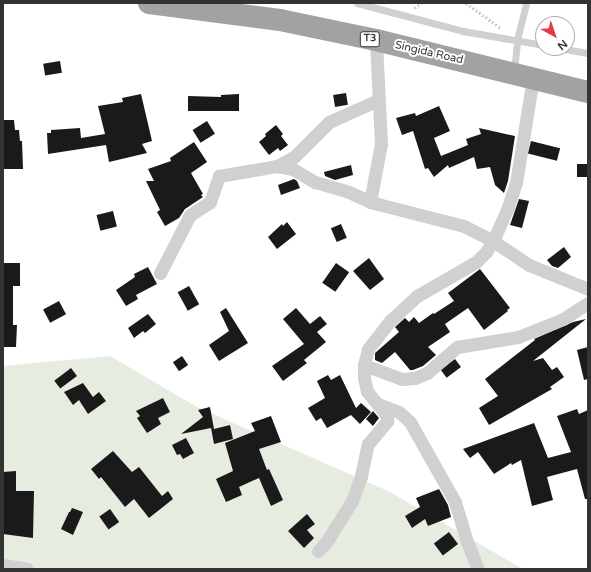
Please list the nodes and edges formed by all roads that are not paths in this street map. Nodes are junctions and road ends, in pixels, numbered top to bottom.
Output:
1 (149, 3) edge
2 (357, 3) edge
3 (526, 3) edge
4 (376, 40) junction
5 (517, 40) junction
6 (535, 43) edge
7 (575, 51) edge
8 (588, 53) edge
9 (523, 76) junction
10 (588, 92) edge
11 (378, 100) junction
12 (277, 166) junction
13 (370, 202) junction
14 (493, 241) junction
15 (160, 273) dead end
16 (588, 289) edge
17 (588, 303) edge
18 (364, 365) junction
19 (375, 403) junction
20 (318, 551) dead end
21 (3, 565) edge
22 (27, 569) edge
23 (478, 569) edge

1 - 4 highway, Singida Road / T3
2 - 5 lane
3 - 5 lane
4 - 9 highway, Singida Road / T3
4 - 11 street
5 - 6 lane
5 - 9 lane
7 - 8 lane
9 - 10 highway, Singida Road / T3
9 - 14 street
11 - 12 street
11 - 13 street
12 - 13 street
12 - 15 street
13 - 14 street
14 - 16 street
14 - 18 street
17 - 18 street
18 - 19 street
19 - 20 street
19 - 23 street
21 - 22 street

